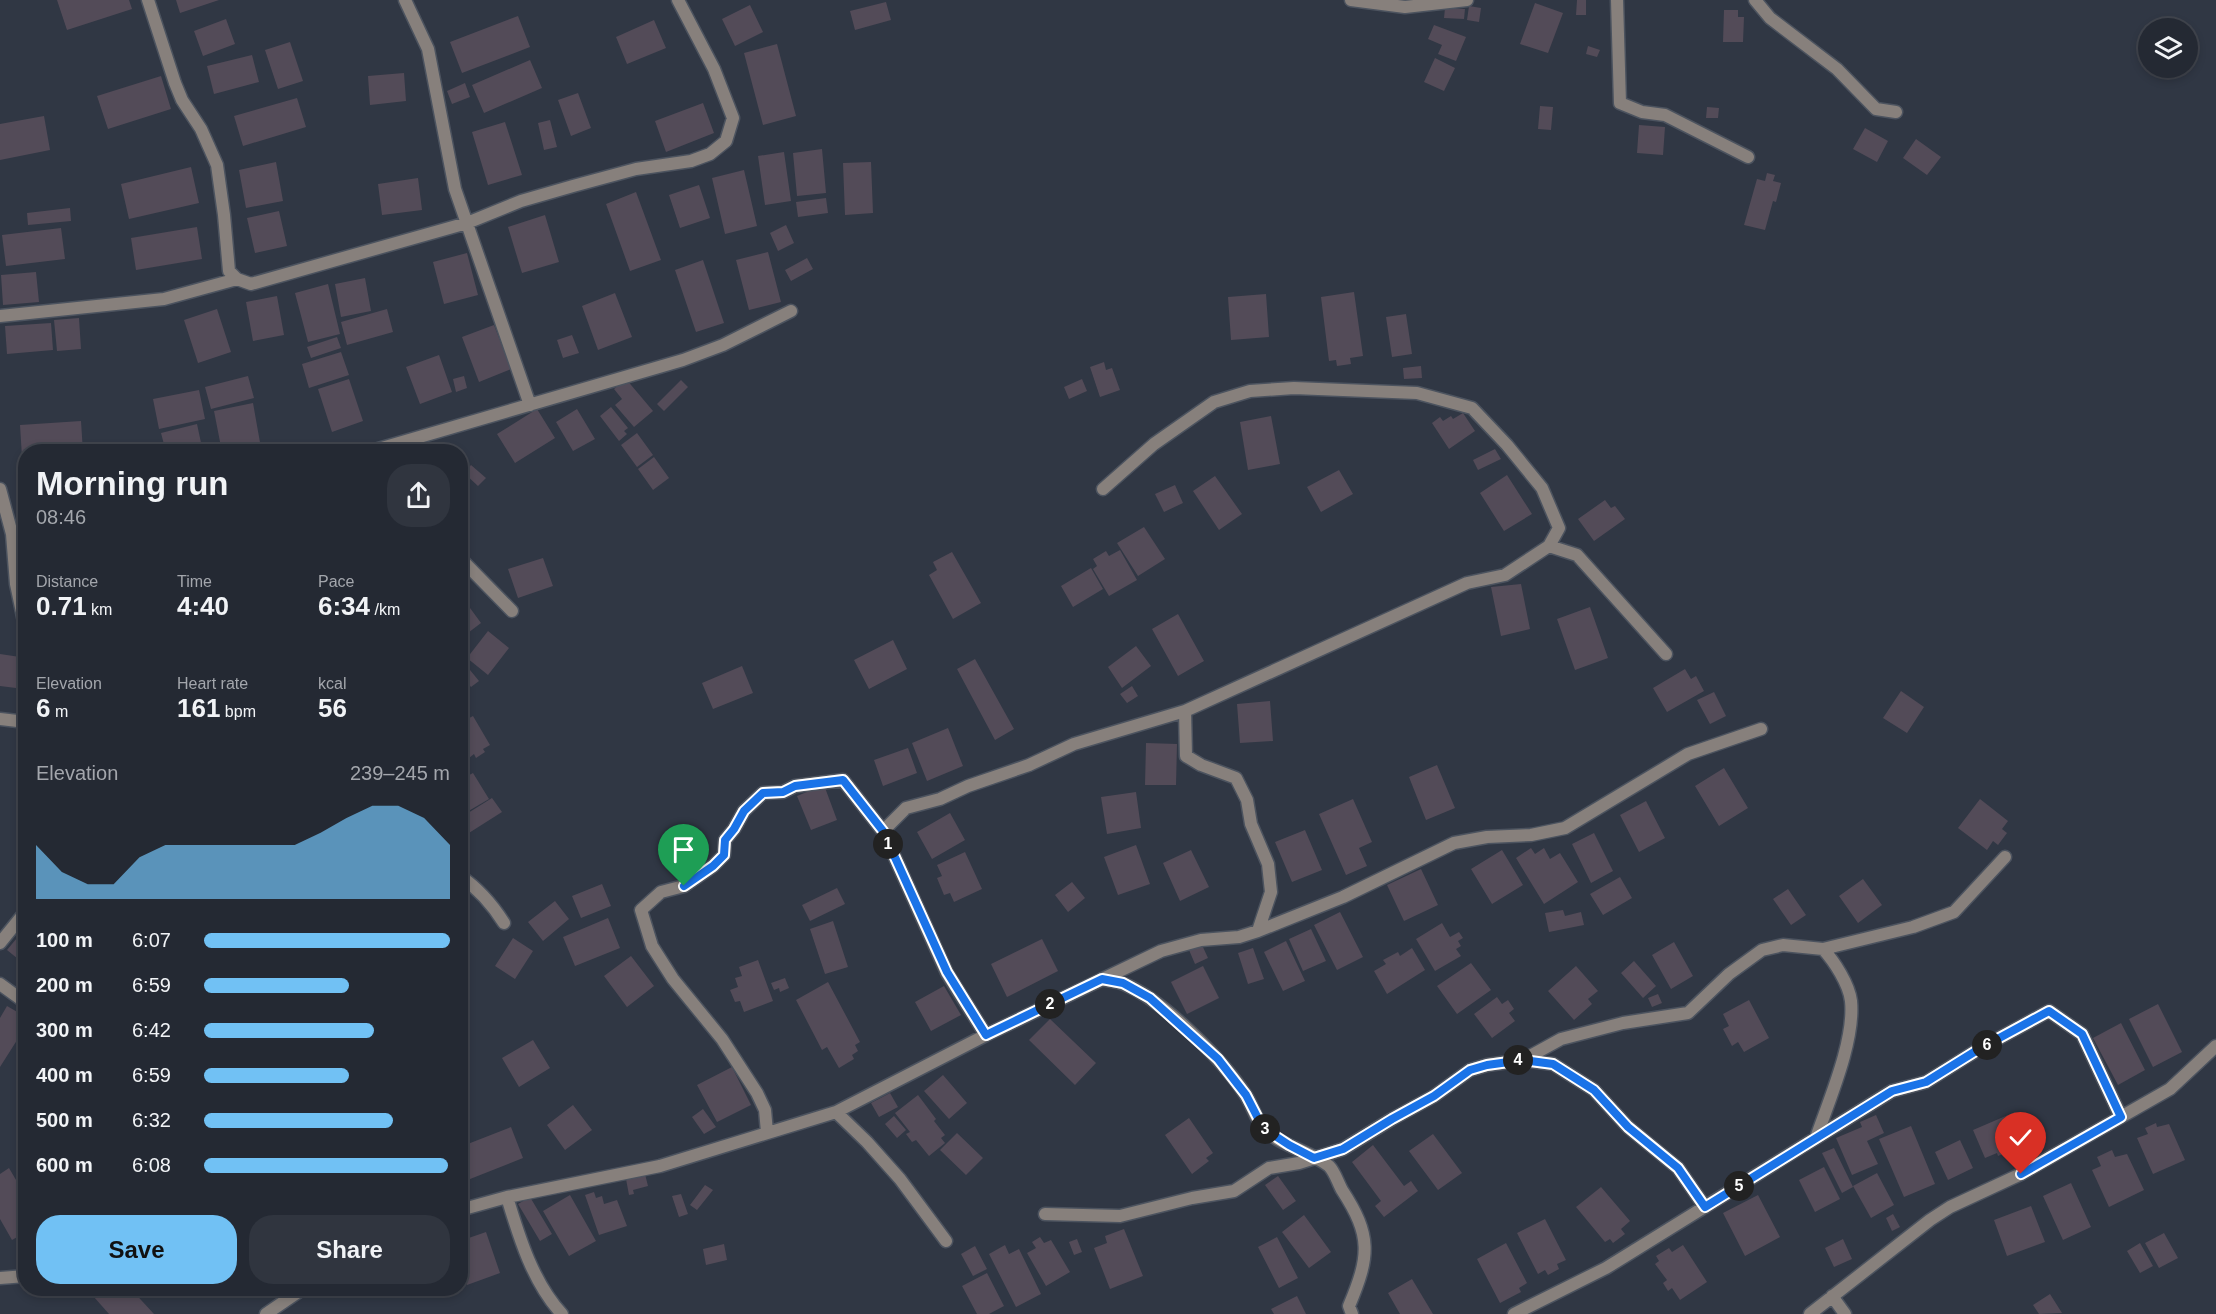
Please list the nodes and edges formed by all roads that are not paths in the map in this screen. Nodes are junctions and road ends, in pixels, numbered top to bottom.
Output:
1 (148, 0) edge
2 (405, 0) edge
3 (678, 0) edge
4 (1351, 0) edge
5 (1467, 0) edge
6 (1617, 0) edge
7 (1755, 0) edge
8 (1896, 112) dead end
9 (1748, 157) dead end
10 (467, 224) junction
11 (237, 279) junction
12 (791, 311) dead end
13 (0, 316) edge
14 (530, 405) junction
15 (396, 444) edge
16 (0, 489) edge
17 (1103, 489) dead end
18 (18, 533) edge
19 (12, 534) junction
20 (1549, 546) junction
21 (468, 566) edge
22 (18, 593) edge
23 (512, 611) dead end
24 (1666, 654) dead end
25 (1185, 711) junction
26 (0, 719) edge
27 (18, 721) edge
28 (1761, 729) dead end
29 (883, 831) junction
30 (2005, 856) dead end
31 (468, 881) edge
32 (18, 921) edge
33 (504, 923) dead end
34 (1258, 931) junction
35 (0, 942) edge
36 (1823, 949) junction
37 (1102, 979) junction
38 (0, 984) edge
39 (18, 997) edge
40 (986, 1035) junction
41 (2216, 1046) edge
42 (1523, 1060) junction
43 (836, 1112) junction
44 (2121, 1117) junction
45 (767, 1132) junction
46 (1816, 1138) junction
47 (1314, 1158) junction
48 (507, 1197) junction
49 (1705, 1207) junction
50 (468, 1208) edge
51 (1045, 1214) dead end
52 (946, 1241) dead end
53 (18, 1277) edge
54 (0, 1278) edge
55 (292, 1296) edge
56 (1832, 1296) junction
57 (266, 1314) edge
58 (562, 1314) edge
59 (1352, 1314) edge
60 (1514, 1314) edge
61 (1810, 1314) edge
62 (1845, 1314) edge

1 - 11 street
2 - 10 street
3 - 10 street
4 - 5 street
6 - 9 street
7 - 8 street
10 - 11 street
10 - 14 street
11 - 13 street
12 - 14 street
14 - 15 street
16 - 19 street
17 - 20 street
18 - 19 street
19 - 22 street
20 - 24 street
20 - 25 street
21 - 23 street
25 - 29 street
25 - 34 street
26 - 27 street
28 - 34 street
29 - 40 street
29 - 45 street
30 - 36 street
31 - 33 street
32 - 35 street
34 - 37 street
36 - 42 street
36 - 46 street
37 - 40 street
37 - 47 street
38 - 39 street
40 - 43 street
41 - 44 street
42 - 47 street
42 - 49 street
43 - 45 street
43 - 52 street
44 - 46 street
44 - 56 street
45 - 48 street
46 - 49 street
47 - 51 street
47 - 59 street
48 - 50 street
48 - 58 street
49 - 60 street
53 - 54 street
55 - 57 street
56 - 61 street
56 - 62 street

